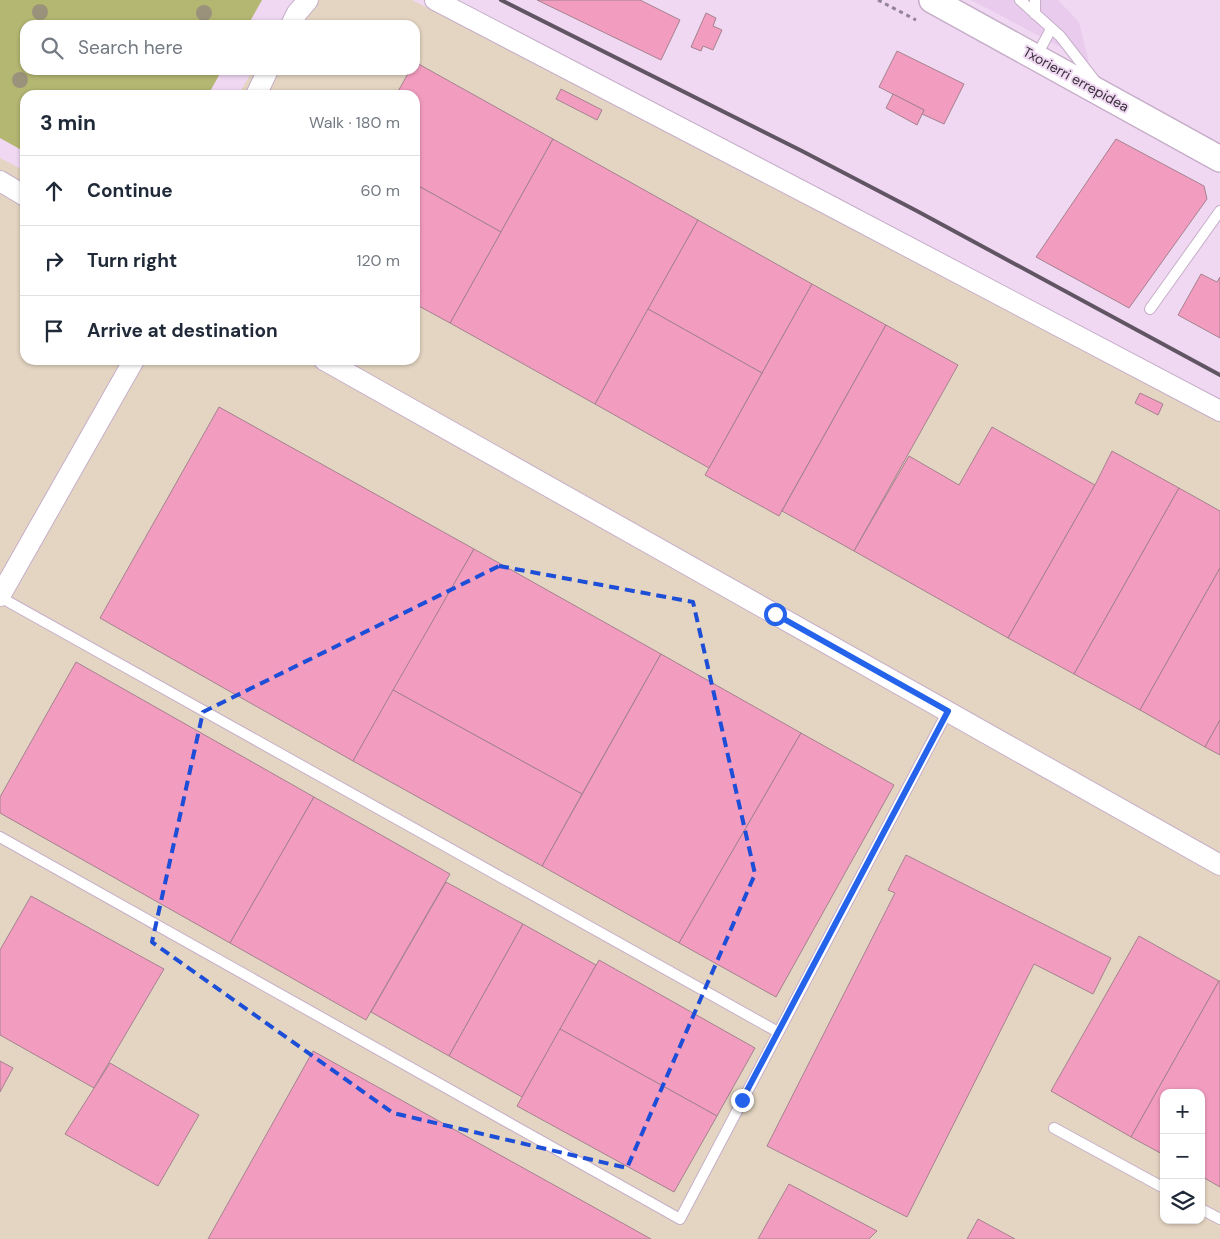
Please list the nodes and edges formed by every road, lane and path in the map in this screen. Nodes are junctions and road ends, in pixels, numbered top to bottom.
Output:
1 (308, 0) edge
2 (435, 0) edge
3 (932, 0) edge
4 (1020, 0) edge
5 (1035, 0) edge
6 (1035, 14) junction
7 (294, 20) edge
8 (1052, 29) junction
9 (1036, 57) junction
10 (266, 75) edge
11 (258, 90) edge
12 (1106, 96) junction
13 (1220, 159) edge
14 (0, 182) edge
15 (20, 193) edge
16 (1220, 211) edge
17 (1150, 310) dead end
18 (131, 365) edge
19 (333, 365) edge
20 (1220, 411) edge
21 (0, 596) edge
22 (948, 711) junction
23 (0, 837) edge
24 (1220, 865) edge
25 (778, 1032) junction
26 (1054, 1128) dead end
27 (1160, 1186) edge
28 (1205, 1211) edge
29 (1220, 1219) edge

1 - 7 street
2 - 20 street
3 - 9 street, Txorierri errepidea
4 - 6 lane
5 - 6 lane
6 - 8 lane
8 - 9 lane
8 - 12 lane
9 - 12 street, Txorierri errepidea
10 - 11 street
12 - 13 street, Txorierri errepidea
14 - 15 street
16 - 17 lane
18 - 21 street
19 - 22 street
21 - 25 lane
22 - 24 street
22 - 25 lane
23 - 25 lane
26 - 27 lane
28 - 29 lane

